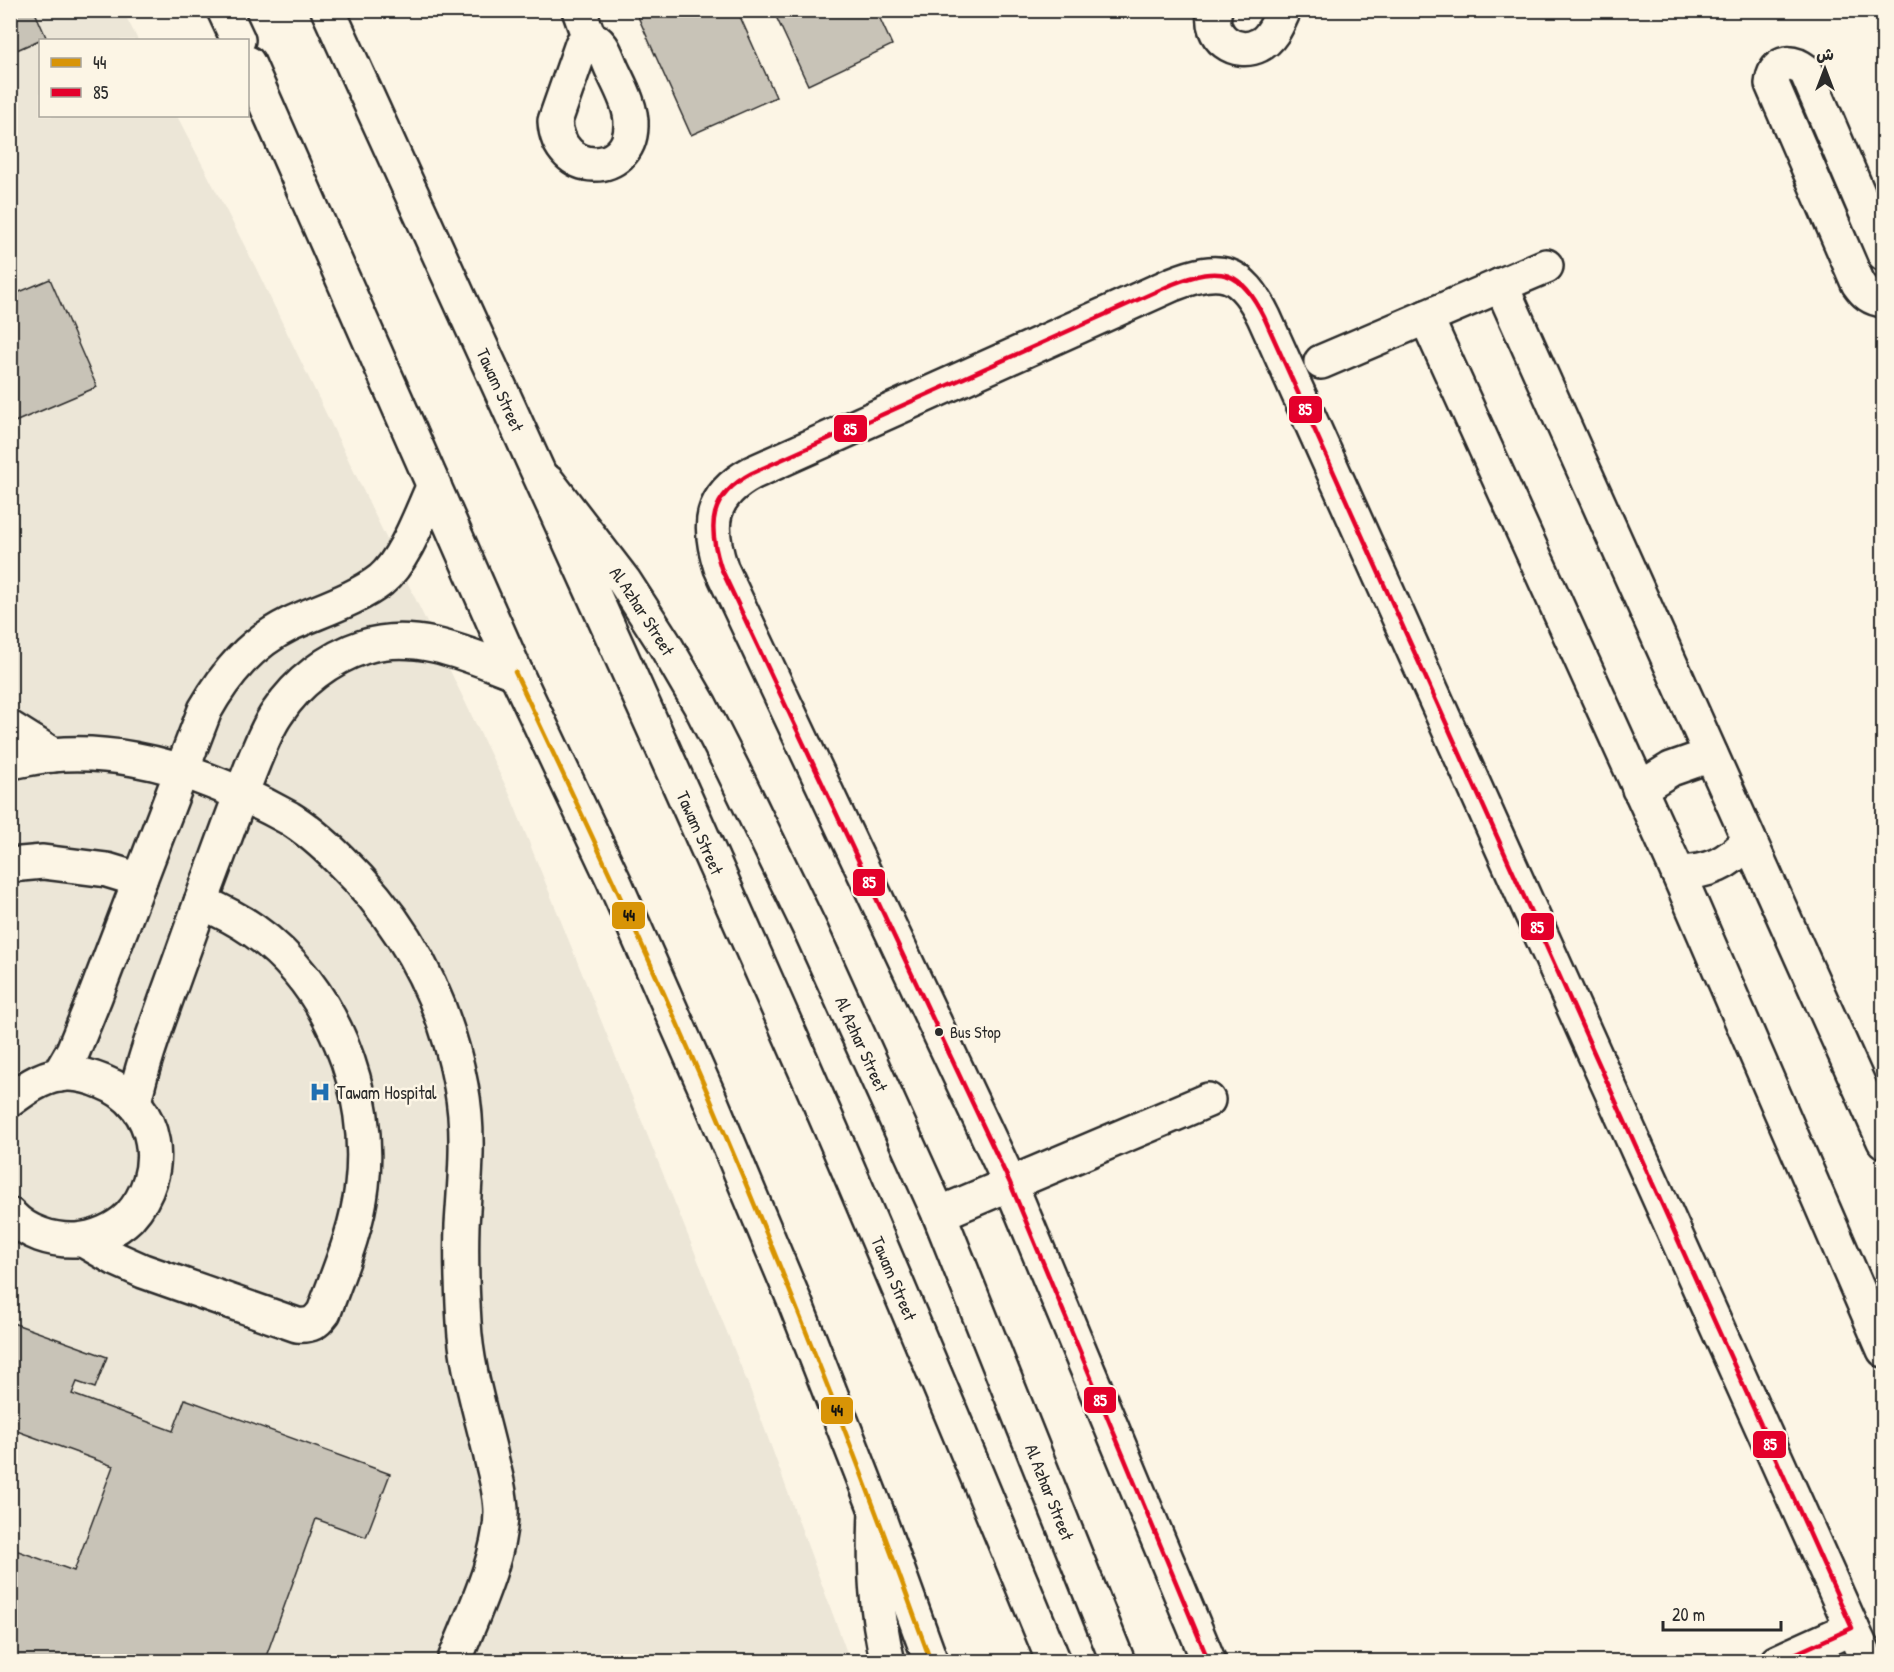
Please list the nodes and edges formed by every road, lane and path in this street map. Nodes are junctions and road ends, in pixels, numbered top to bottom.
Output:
1 (224, 10) edge
2 (328, 10) edge
3 (1215, 10) edge
4 (1284, 10) edge
5 (238, 39) edge
6 (249, 65) edge
7 (1884, 255) edge
8 (1546, 266) dead end
9 (1501, 285) junction
10 (1884, 300) edge
11 (1426, 317) junction
12 (1321, 362) dead end
13 (535, 466) junction
14 (434, 484) junction
15 (516, 673) junction
16 (10, 728) edge
17 (53, 755) junction
18 (1711, 755) junction
19 (10, 762) edge
20 (182, 770) junction
21 (1639, 789) junction
22 (241, 793) junction
23 (1749, 841) junction
24 (10, 865) edge
25 (1678, 873) junction
26 (140, 879) junction
27 (201, 902) junction
28 (59, 1075) junction
29 (10, 1100) edge
30 (1208, 1100) dead end
31 (134, 1103) junction
32 (1884, 1142) edge
33 (1010, 1183) junction
34 (939, 1214) junction
35 (10, 1215) edge
36 (83, 1240) junction
37 (1884, 1350) edge
38 (876, 1510) junction
39 (1852, 1628) junction
40 (454, 1662) edge
41 (888, 1662) edge
42 (931, 1662) edge
43 (1054, 1662) edge
44 (1118, 1662) edge
45 (1209, 1662) edge
46 (1777, 1662) edge
47 (1868, 1662) edge

1 - 5 street
2 - 13 street, Tawam Street
3 - 4 street
6 - 14 street
7 - 10 street
8 - 9 street
9 - 11 street
9 - 18 street
11 - 12 street
11 - 21 street
13 - 34 street, Al Azhar Street
13 - 43 street, Tawam Street
14 - 15 street
14 - 20 street
15 - 22 street
15 - 38 street
16 - 17 street
17 - 19 street
17 - 20 street
18 - 21 street
18 - 23 street
20 - 22 street
20 - 26 street
21 - 25 street
22 - 27 street
22 - 40 street
23 - 25 street
23 - 32 street
24 - 26 street
25 - 37 street
26 - 28 street
27 - 31 street
27 - 36 street
28 - 29 street
28 - 31 street
30 - 33 street
31 - 36 street
33 - 34 street
33 - 39 street
33 - 45 street
34 - 44 street, Al Azhar Street
35 - 36 street
38 - 41 street
38 - 42 street
39 - 46 street
39 - 47 street

